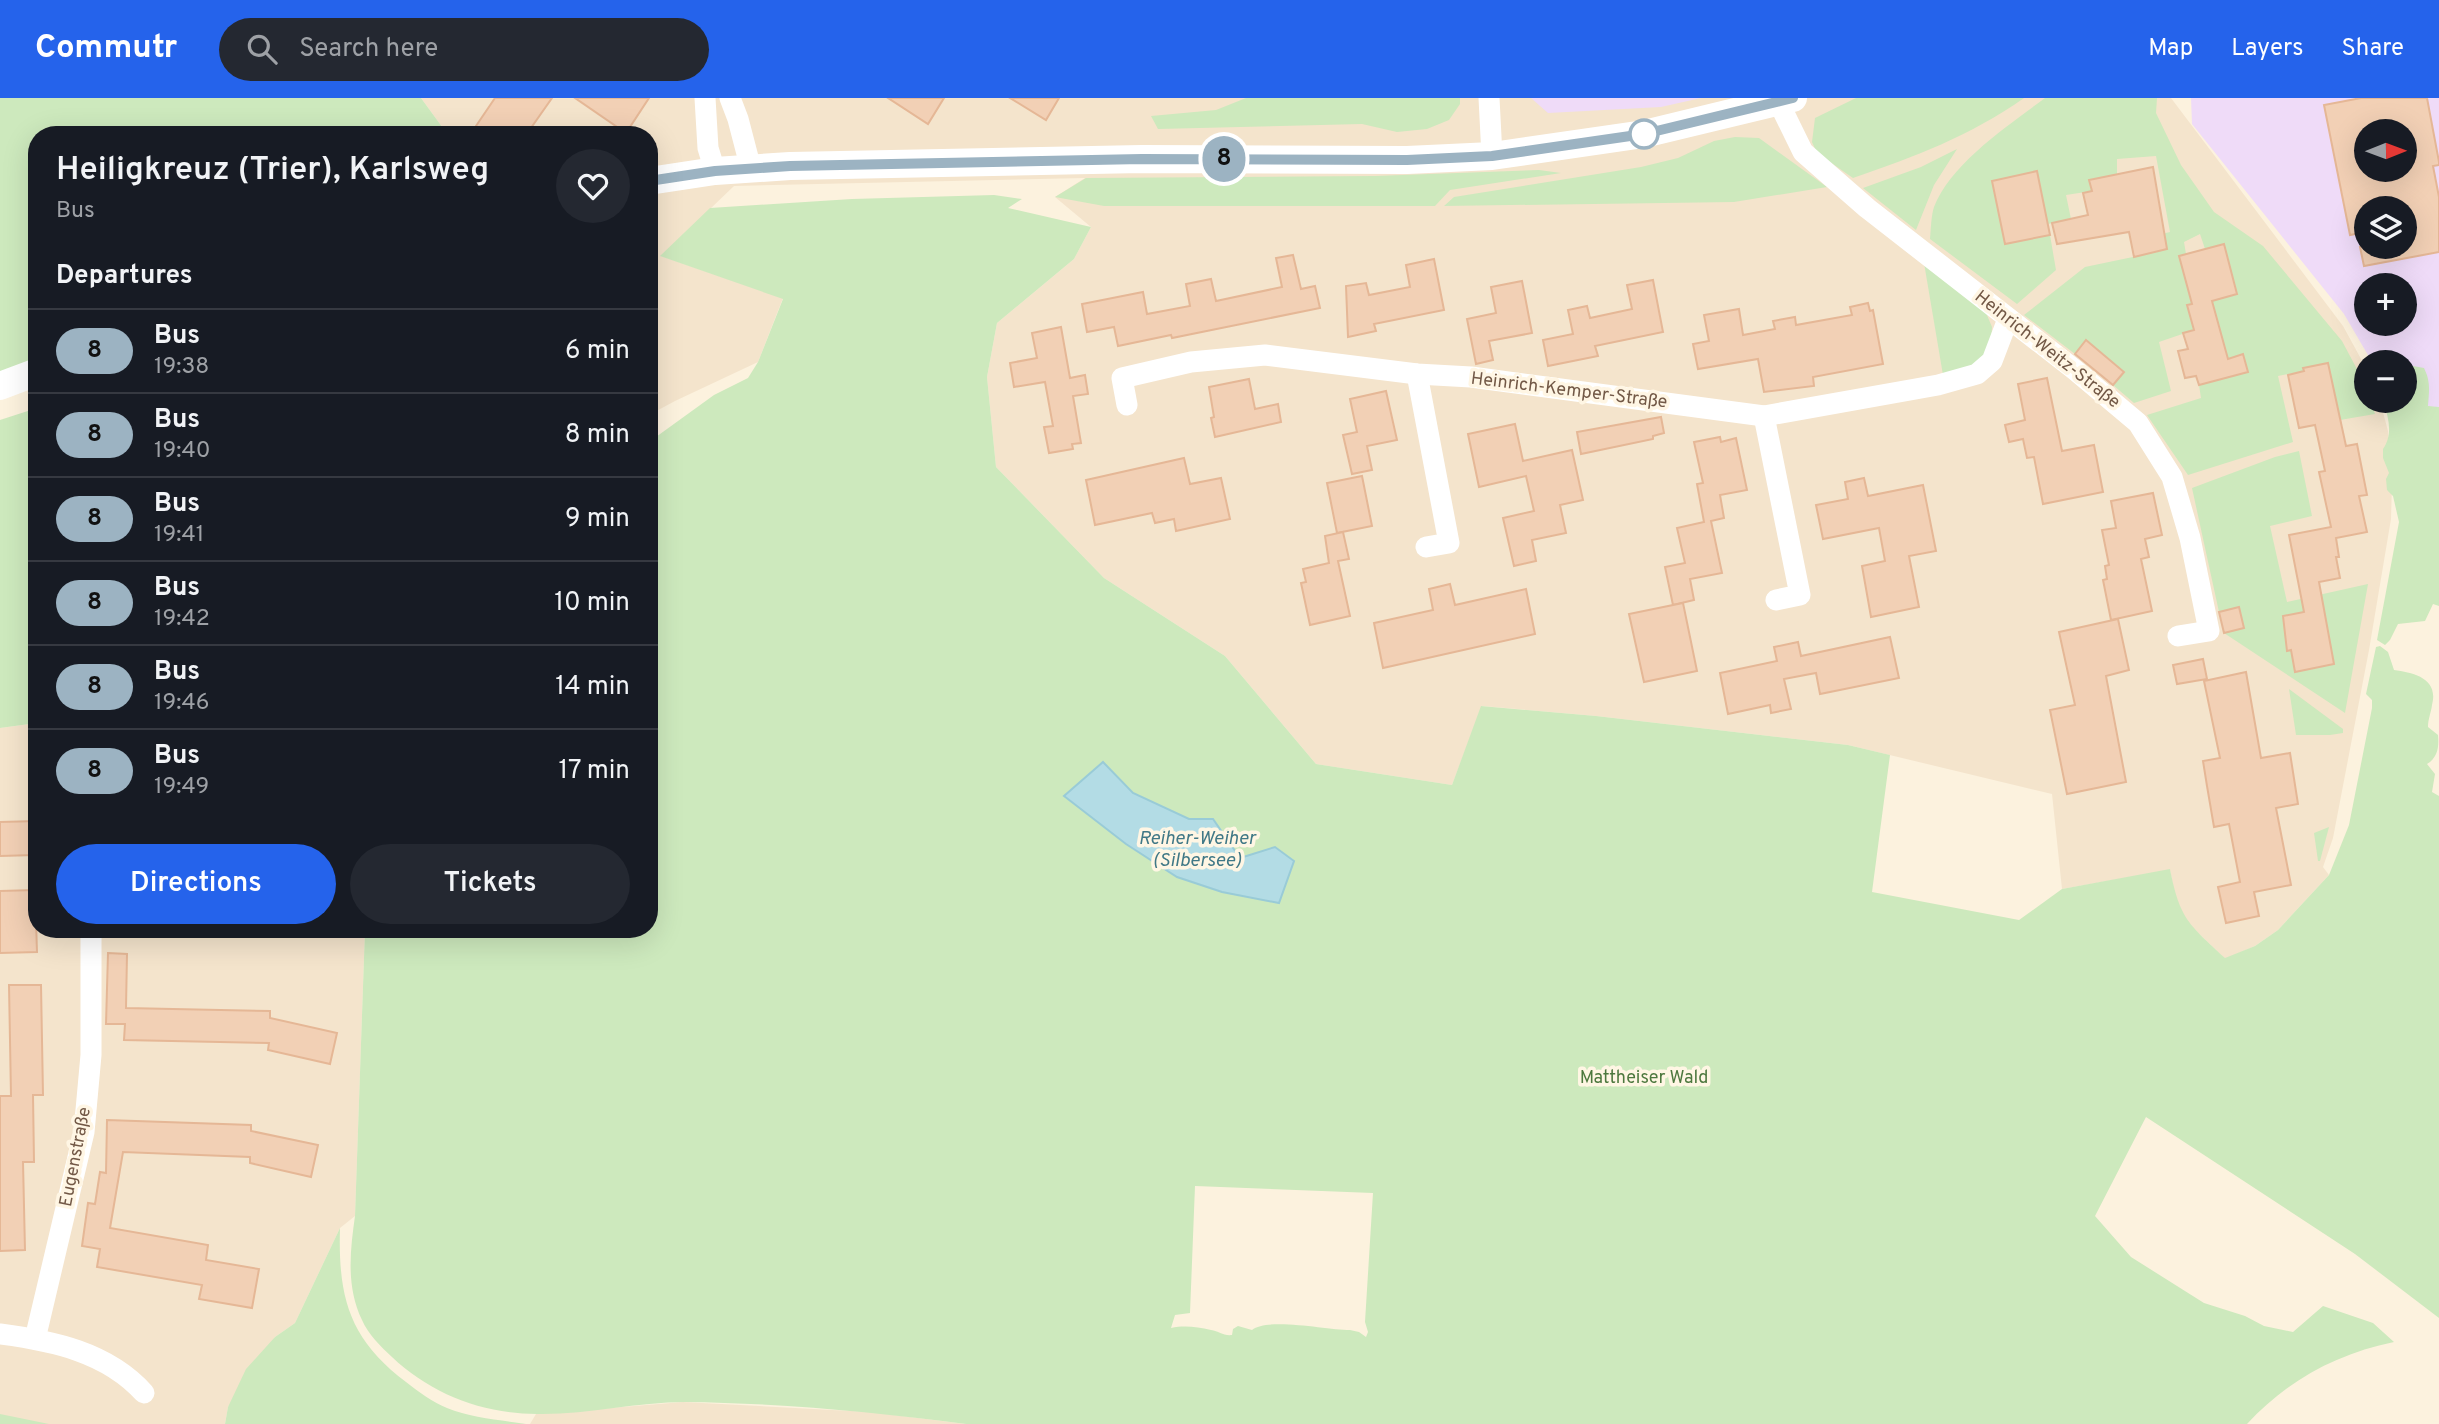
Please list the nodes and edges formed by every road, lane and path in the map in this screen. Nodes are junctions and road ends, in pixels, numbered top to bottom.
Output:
1 (705, 98) edge
2 (730, 98) edge
3 (1489, 98) edge
4 (1786, 100) edge
5 (1492, 156) junction
6 (751, 169) junction
7 (715, 171) junction
8 (658, 180) edge
9 (2008, 319) junction
10 (1417, 374) junction
11 (28, 375) edge
12 (0, 386) edge
13 (1128, 405) dead end
14 (1764, 416) junction
15 (1426, 547) dead end
16 (1776, 600) dead end
17 (2178, 636) dead end
18 (91, 938) edge
19 (0, 1334) edge
20 (35, 1339) junction
21 (144, 1393) dead end

1 - 7 street
2 - 6 street
3 - 5 street
4 - 5 street
4 - 9 street, Heinrich-Weitz-Straße
5 - 6 street
6 - 7 street
7 - 8 street
9 - 14 street, Heinrich-Kemper-Straße
9 - 17 street, Heinrich-Weitz-Straße
10 - 13 street, Heinrich-Kemper-Straße
10 - 14 street, Heinrich-Kemper-Straße
10 - 15 street
11 - 12 street
14 - 16 street
18 - 20 street, Eugenstraße
19 - 20 street
20 - 21 street

